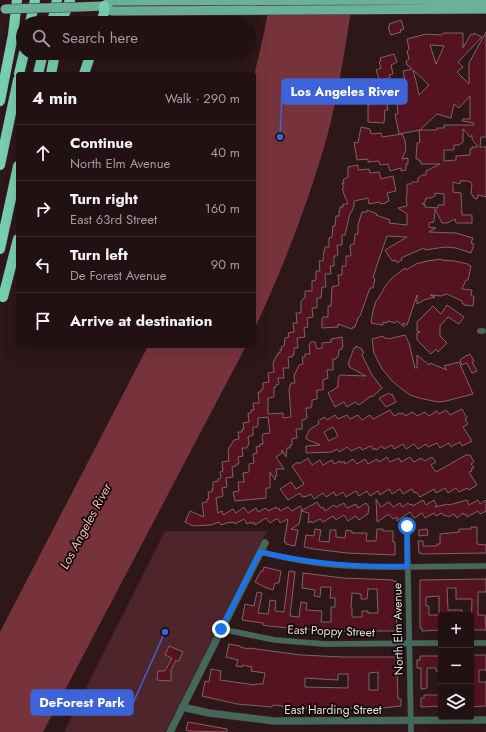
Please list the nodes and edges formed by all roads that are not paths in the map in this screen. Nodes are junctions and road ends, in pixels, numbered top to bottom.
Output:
1 (17, 0) edge
2 (35, 0) edge
3 (54, 0) edge
4 (57, 0) edge
5 (70, 0) edge
6 (486, 0) edge
7 (435, 5) edge
8 (104, 6) junction
9 (2, 9) edge
10 (486, 9) edge
11 (32, 16) edge
12 (51, 16) edge
13 (54, 16) edge
14 (64, 16) edge
15 (103, 16) edge
16 (22, 60) edge
17 (54, 60) edge
18 (89, 60) edge
19 (19, 72) edge
20 (51, 72) edge
21 (85, 72) edge
22 (16, 89) edge
23 (0, 101) edge
24 (0, 165) edge
25 (16, 175) edge
26 (16, 247) edge
27 (0, 249) edge
28 (16, 263) edge
29 (4, 297) junction
30 (0, 307) edge
31 (407, 526) dead end
32 (265, 543) dead end
33 (260, 552) junction
34 (407, 566) junction
35 (486, 566) edge
36 (221, 629) junction
37 (474, 643) edge
38 (486, 643) edge
39 (410, 644) junction
40 (438, 644) edge
41 (182, 707) junction
42 (486, 720) edge
43 (411, 721) junction
44 (170, 732) edge
45 (411, 732) edge

1 - 23 highway
2 - 11 highway
3 - 12 highway
4 - 13 highway
5 - 14 highway
6 - 7 main road
7 - 8 main road
7 - 10 main road
8 - 9 main road, bridge
8 - 15 highway
16 - 19 highway
17 - 20 highway
18 - 21 highway
22 - 24 highway
25 - 27 highway
26 - 29 highway
28 - 29 highway
29 - 30 highway
31 - 34 street, North Elm Avenue
32 - 33 street
33 - 34 street
33 - 36 street
34 - 35 street
34 - 39 street, North Elm Avenue
36 - 39 street, East Poppy Street
36 - 41 street
37 - 38 street
39 - 40 street, East Poppy Street
39 - 43 street, North Elm Avenue
41 - 43 street, East Harding Street
41 - 44 street
42 - 43 street, East Harding Street
43 - 45 street, North Elm Avenue

